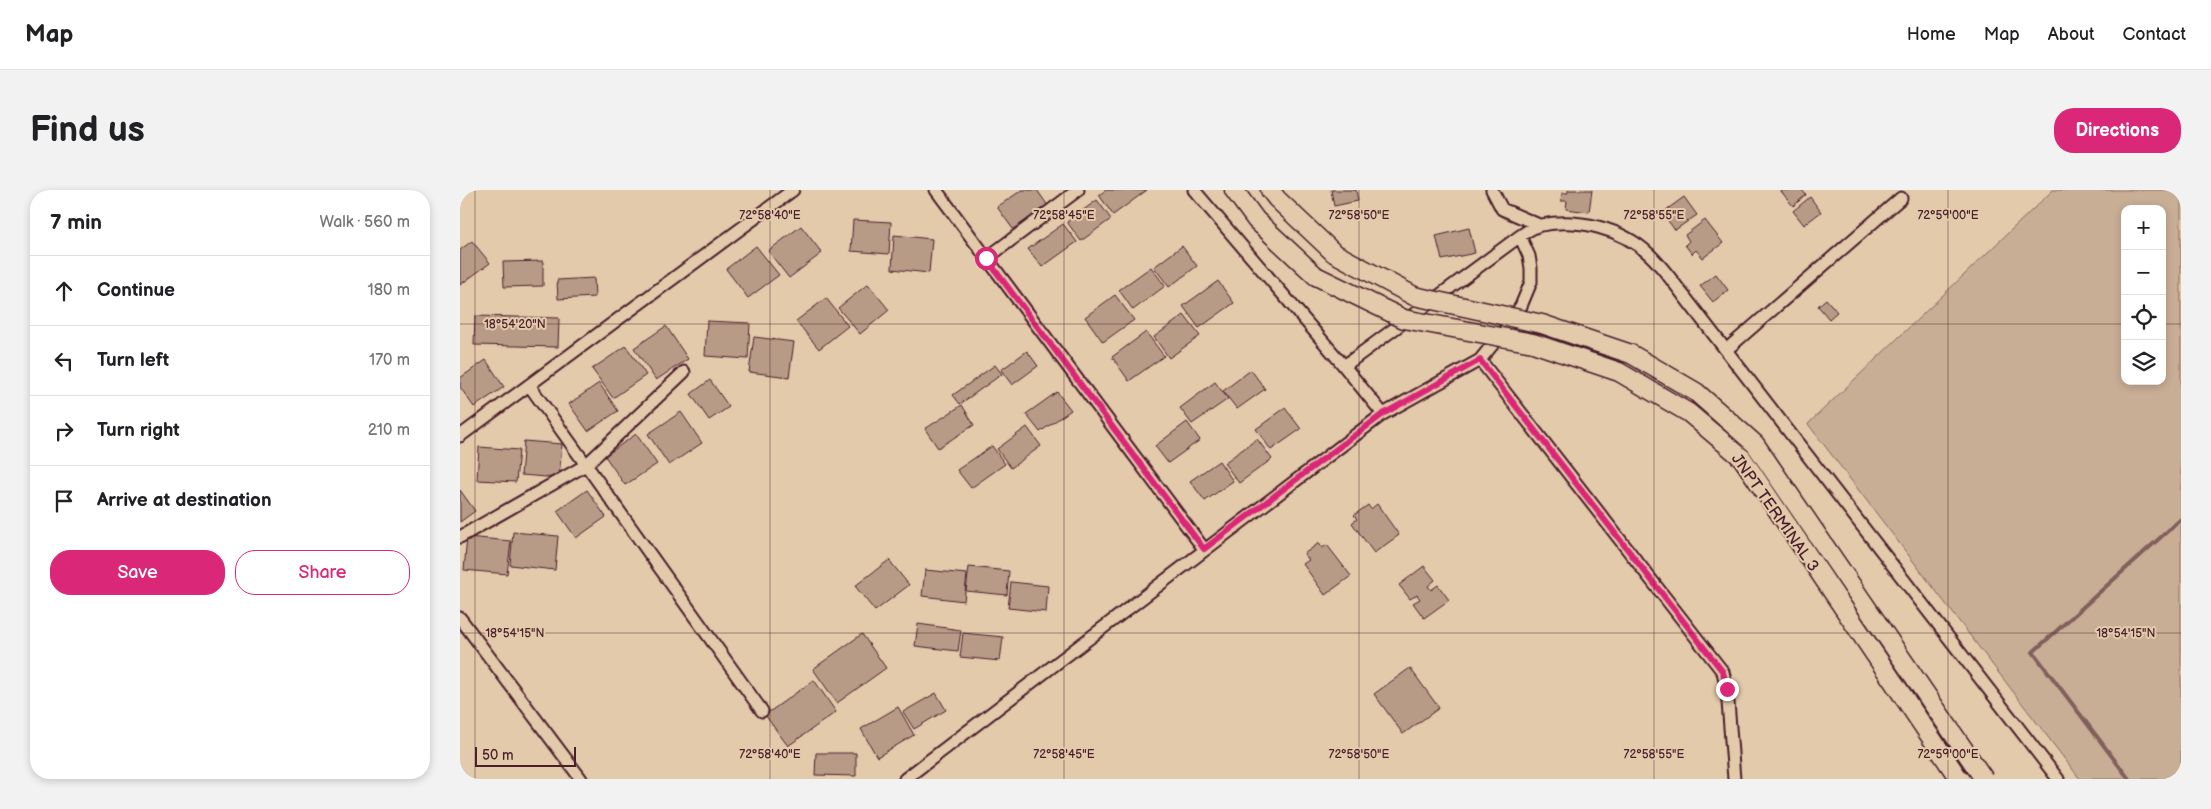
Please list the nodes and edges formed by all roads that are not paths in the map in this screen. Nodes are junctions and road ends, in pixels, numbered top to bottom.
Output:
1 (793, 190) edge
2 (936, 190) edge
3 (1078, 190) edge
4 (1194, 190) edge
5 (1234, 190) edge
6 (1270, 190) edge
7 (1492, 190) edge
8 (1900, 198) dead end
9 (1539, 225) junction
10 (1520, 236) junction
11 (986, 258) junction
12 (1726, 350) junction
13 (1480, 360) junction
14 (1344, 366) junction
15 (684, 372) dead end
16 (529, 385) junction
17 (1383, 414) junction
18 (460, 436) edge
19 (586, 465) junction
20 (460, 538) edge
21 (1204, 549) junction
22 (460, 618) edge
23 (762, 711) dead end
24 (581, 779) edge
25 (905, 779) edge
26 (1734, 779) edge
27 (1959, 779) edge
28 (1984, 779) edge
29 (2058, 779) edge

1 - 16 street
2 - 11 street
3 - 11 street
4 - 14 street
5 - 27 main road, JNPT TERMINAL 3, bridge
6 - 28 main road, JNPT TERMINAL 3, bridge
7 - 9 street
8 - 12 street
9 - 10 street
9 - 12 street
10 - 13 street
10 - 14 street
11 - 21 street
12 - 29 street
13 - 17 street
13 - 26 street
14 - 17 street
15 - 19 street
16 - 18 street
16 - 19 street
17 - 21 street
19 - 20 street
19 - 23 street
21 - 25 street
22 - 24 street

